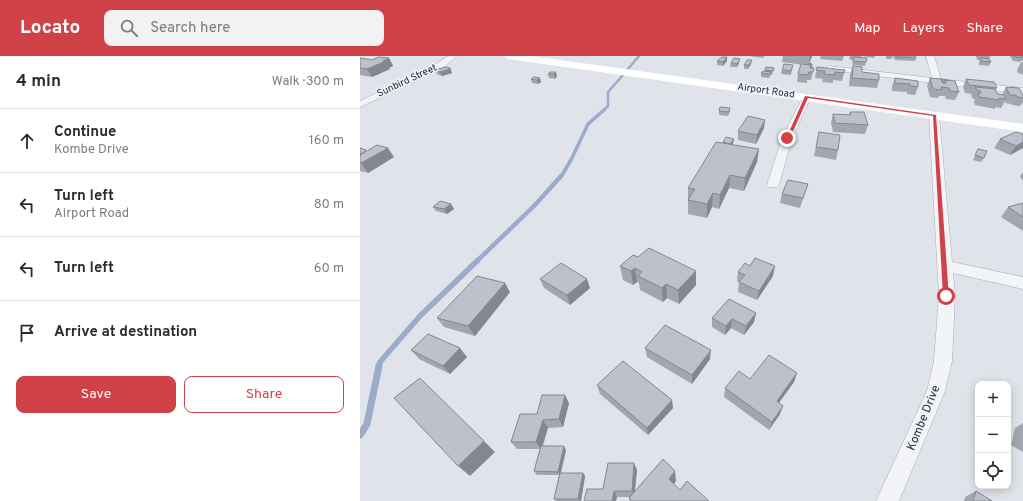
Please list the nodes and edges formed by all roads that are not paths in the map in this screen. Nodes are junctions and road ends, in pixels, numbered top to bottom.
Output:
1 (453, 56) edge
2 (508, 56) edge
3 (930, 56) edge
4 (829, 68) edge
5 (937, 80) junction
6 (1023, 91) edge
7 (807, 97) junction
8 (360, 104) edge
9 (934, 116) junction
10 (1023, 128) edge
11 (773, 185) dead end
12 (945, 266) junction
13 (1023, 283) edge
14 (887, 501) edge

1 - 8 street, Sunbird Street
2 - 7 street, Airport Road
3 - 5 street
4 - 5 street
5 - 6 street
7 - 9 street, Airport Road
7 - 11 street
9 - 10 street, Airport Road
9 - 12 street, Kombe Drive
12 - 13 street
12 - 14 street, Kombe Drive

